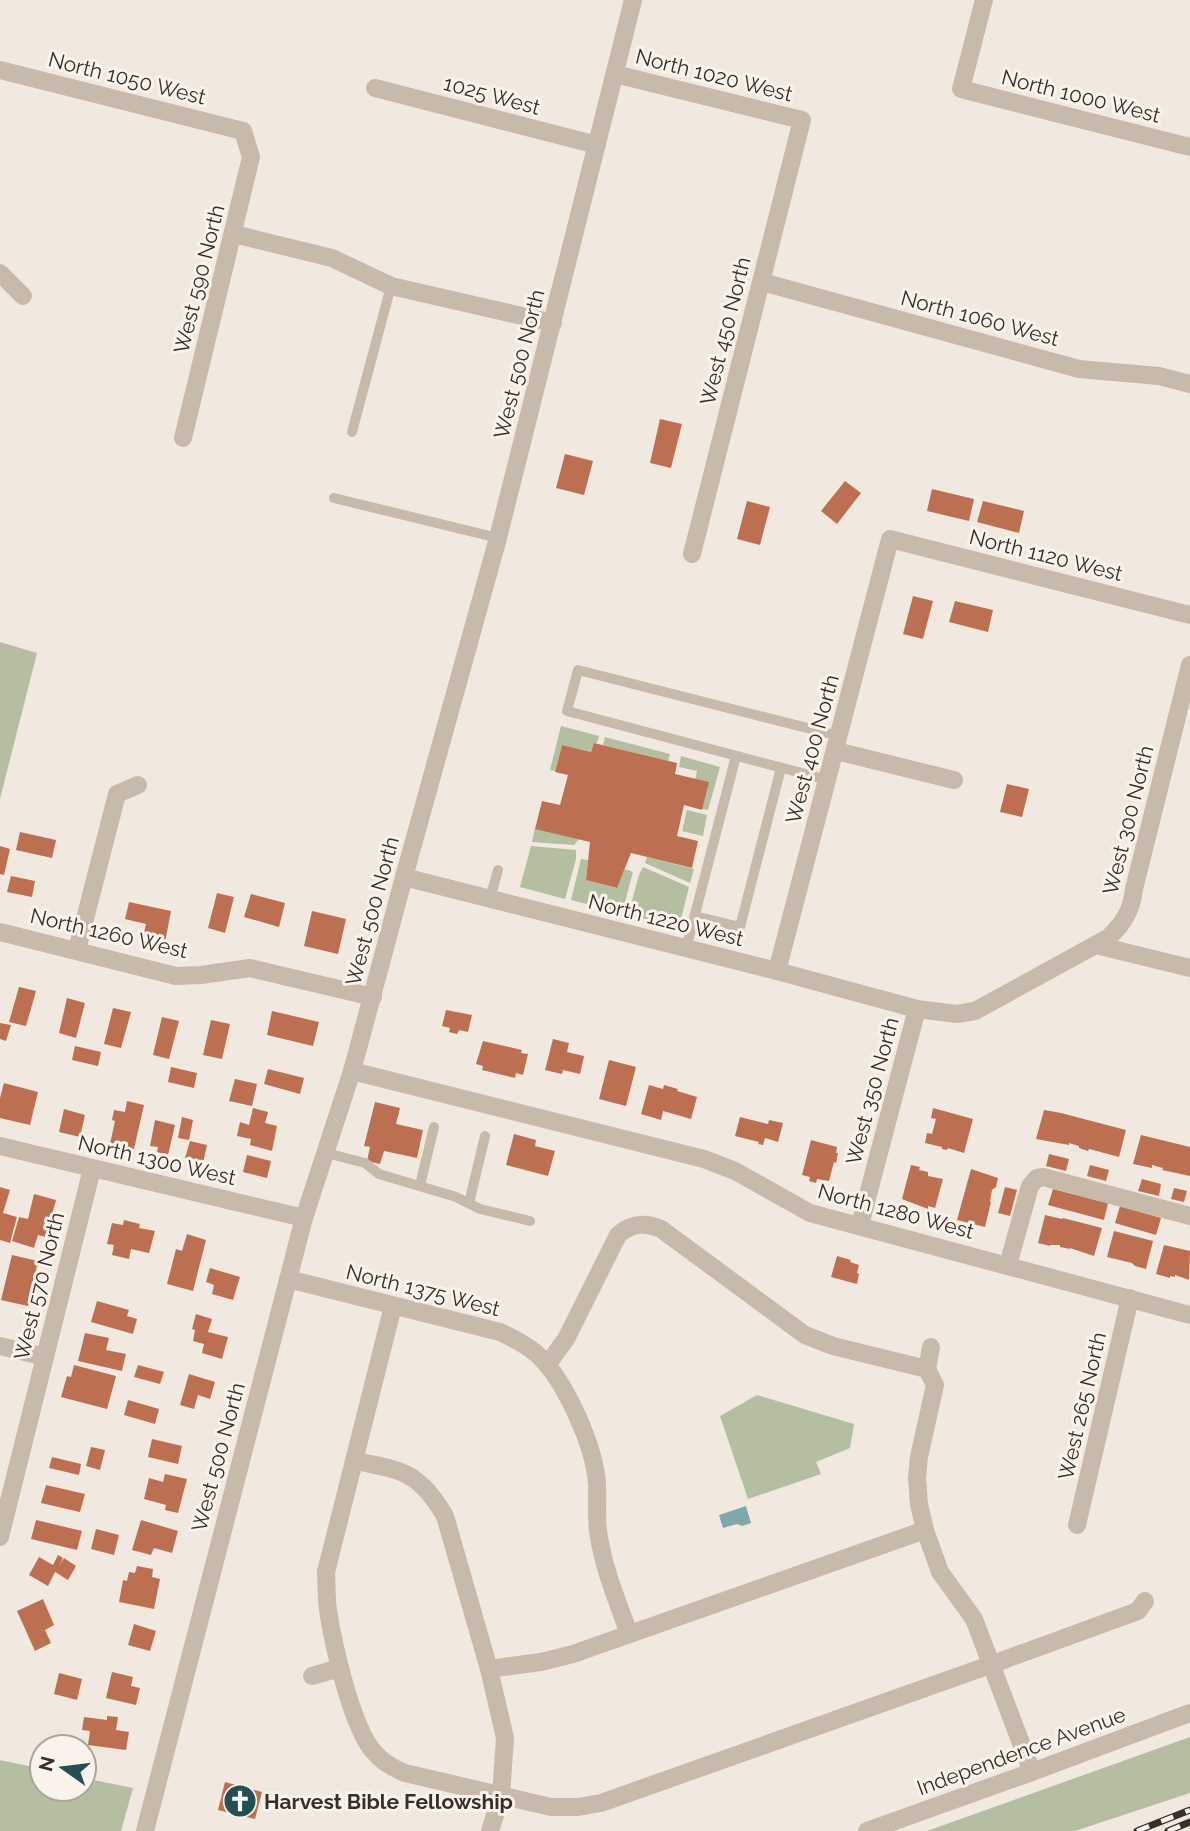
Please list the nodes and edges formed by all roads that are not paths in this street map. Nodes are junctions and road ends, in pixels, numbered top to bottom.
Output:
1 (633, 0) edge
2 (984, 0) edge
3 (0, 70) edge
4 (615, 74) junction
5 (375, 88) dead end
6 (802, 120) joint
7 (243, 131) joint
8 (597, 145) junction
9 (1190, 147) edge
10 (233, 234) junction
11 (0, 273) edge
12 (762, 282) junction
13 (391, 286) junction
14 (23, 296) dead end
15 (553, 323) junction
16 (1190, 384) edge
17 (352, 432) dead end
18 (183, 438) dead end
19 (334, 498) dead end
20 (498, 538) junction
21 (890, 539) joint
22 (692, 554) dead end
23 (1190, 615) edge
24 (1190, 665) edge
25 (837, 744) junction
26 (736, 756) junction
27 (781, 768) junction
28 (828, 780) junction
29 (954, 780) dead end
30 (138, 785) dead end
31 (498, 870) dead end
32 (404, 877) junction
33 (490, 900) junction
34 (695, 916) junction
35 (0, 932) edge
36 (1096, 945) junction
37 (686, 949) junction
38 (77, 950) junction
39 (1190, 968) edge
40 (777, 971) junction
41 (373, 997) junction
42 (917, 1009) junction
43 (352, 1071) junction
44 (434, 1127) dead end
45 (485, 1136) dead end
46 (0, 1146) edge
47 (326, 1153) junction
48 (92, 1169) junction
49 (420, 1185) junction
50 (469, 1203) junction
51 (1190, 1216) edge
52 (304, 1218) junction
53 (530, 1221) dead end
54 (860, 1225) junction
55 (1008, 1265) junction
56 (288, 1279) junction
57 (1130, 1298) junction
58 (393, 1306) junction
59 (1190, 1315) edge
60 (0, 1346) edge
61 (931, 1347) dead end
62 (45, 1357) junction
63 (547, 1365) junction
64 (927, 1368) junction
65 (354, 1460) junction
66 (1077, 1525) dead end
67 (925, 1530) junction
68 (0, 1537) edge
69 (1145, 1601) dead end
70 (629, 1633) junction
71 (990, 1665) junction
72 (340, 1668) junction
73 (489, 1669) junction
74 (312, 1676) dead end
75 (1190, 1713) edge
76 (1032, 1772) junction
77 (501, 1796) junction
78 (145, 1831) edge
79 (490, 1831) edge
80 (867, 1831) edge

1 - 4 street, West 500 North
2 - 9 street, North 1000 West
3 - 7 street, North 1050 West
4 - 6 street, North 1020 West
4 - 8 street, West 500 North
5 - 8 street, 1025 West
6 - 12 street, West 450 North
7 - 10 street, West 590 North
8 - 15 street, West 500 North
10 - 13 street
10 - 18 street, West 590 North
11 - 14 street
12 - 16 street, North 1060 West
12 - 22 street, West 450 North
13 - 15 street
13 - 17 lane
15 - 20 street, West 500 North
19 - 20 lane
20 - 32 street, West 500 North
21 - 23 street, North 1120 West
21 - 25 street, West 400 North
24 - 36 street, West 300 North
25 - 26 lane
25 - 28 street, West 400 North
25 - 29 street
26 - 27 lane
26 - 34 lane
27 - 28 lane
27 - 34 lane
28 - 40 street, West 400 North
30 - 38 street
31 - 33 lane
32 - 33 street, North 1220 West
32 - 41 street, West 500 North
33 - 37 street, North 1220 West
34 - 37 lane
35 - 38 street, North 1260 West
36 - 39 street
36 - 42 street, West 300 North
37 - 40 street, North 1220 West
38 - 41 street, North 1260 West
40 - 42 street, North 1220 West
41 - 43 street, West 500 North
42 - 54 street, West 350 North
43 - 47 street, West 500 North
43 - 54 street, North 1280 West
44 - 49 lane
45 - 50 lane
46 - 48 street, North 1300 West
47 - 49 lane
47 - 52 street, West 500 North
48 - 52 street, North 1300 West
48 - 62 street, West 570 North
49 - 50 lane
50 - 53 lane
51 - 55 street
52 - 56 street, West 500 North
54 - 55 street, North 1280 West
55 - 57 street, North 1280 West
56 - 58 street, North 1375 West
56 - 78 street, West 500 North
57 - 59 street, North 1280 West
57 - 66 street, West 265 North
58 - 63 street, North 1375 West
58 - 65 street
60 - 62 street
61 - 64 street
62 - 68 street, West 570 North
63 - 64 street
63 - 70 street, North 1375 West
64 - 67 street
65 - 72 street
65 - 73 street
67 - 70 street
67 - 71 street
69 - 71 street
70 - 73 street
71 - 76 street
71 - 77 street
72 - 74 street
72 - 77 street
73 - 77 street
75 - 76 street, Independence Avenue
76 - 80 street, Independence Avenue
77 - 79 street

